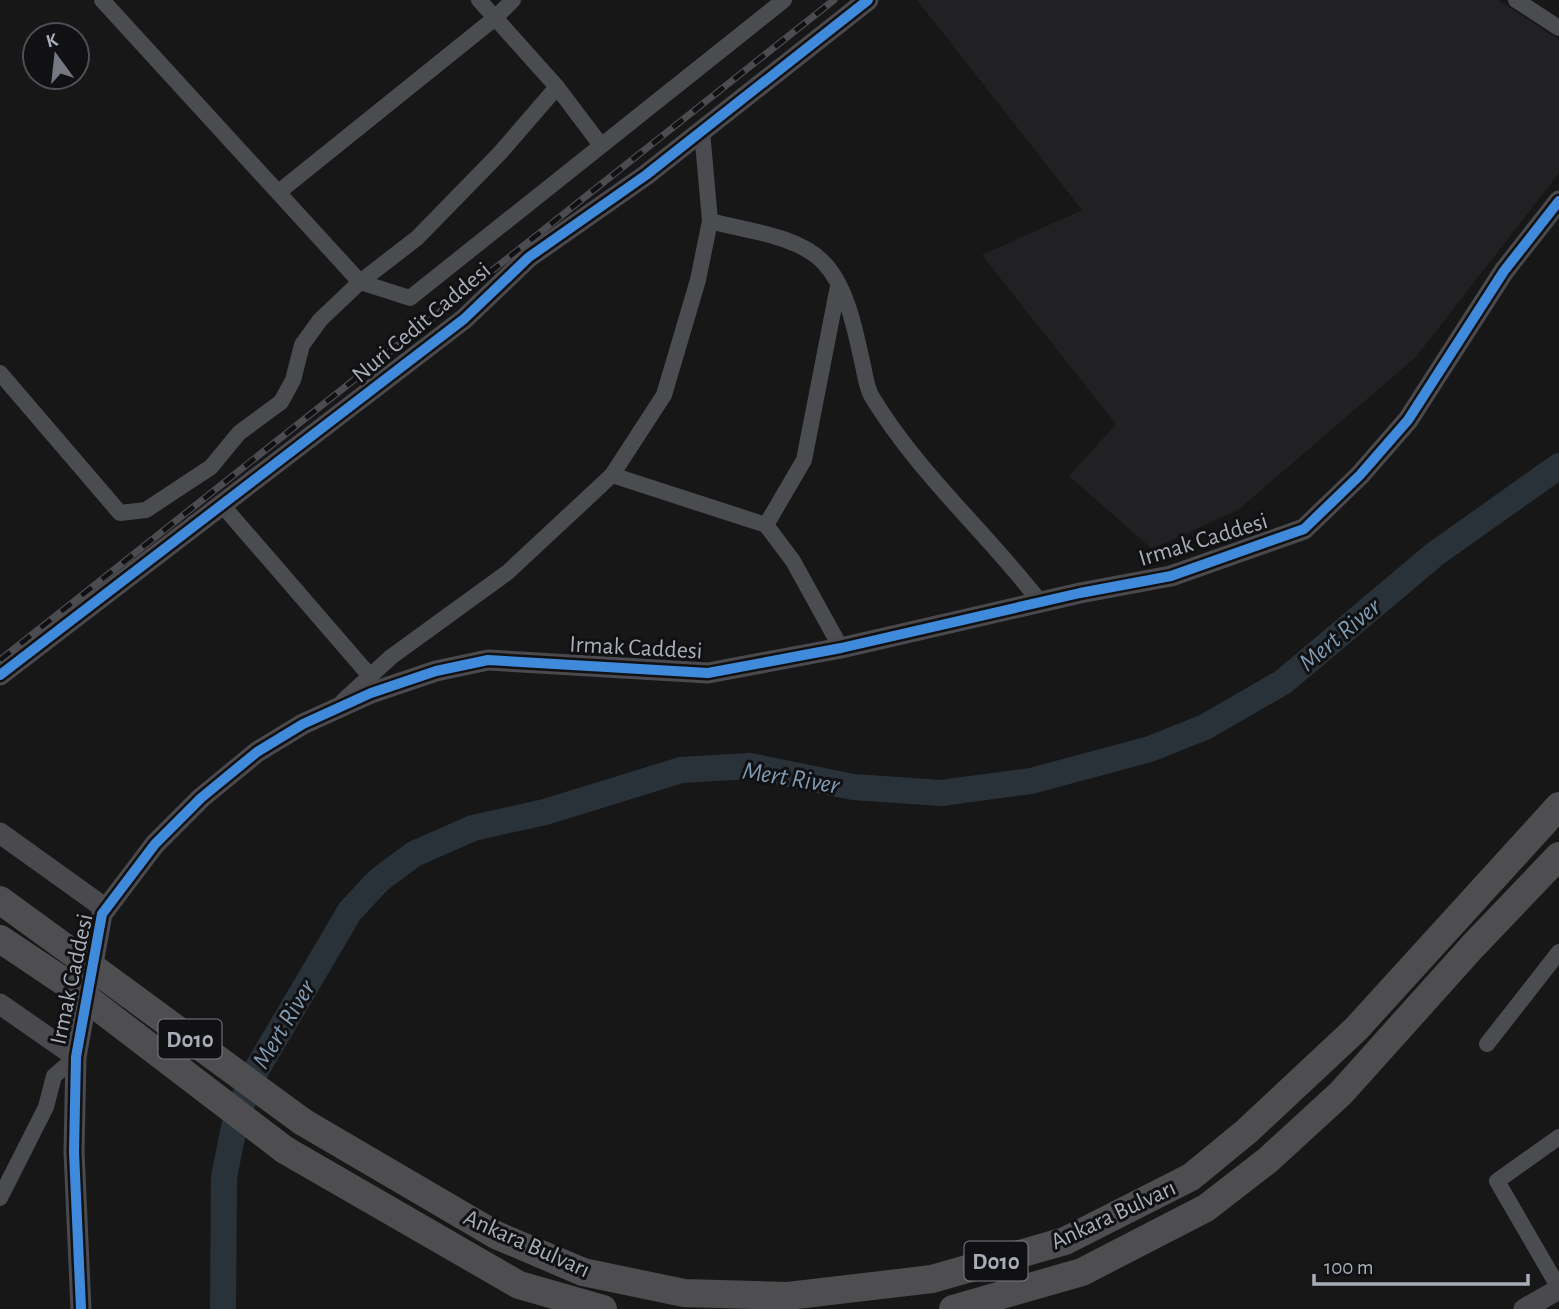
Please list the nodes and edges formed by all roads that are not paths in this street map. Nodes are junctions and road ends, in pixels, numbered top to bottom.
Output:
1 (102, 0) edge
2 (479, 0) edge
3 (513, 0) edge
4 (784, 0) edge
5 (867, 0) edge
6 (1516, 0) edge
7 (495, 18) junction
8 (1559, 28) edge
9 (557, 87) junction
10 (702, 131) junction
11 (600, 144) junction
12 (280, 191) junction
13 (1559, 201) edge
14 (710, 221) junction
15 (360, 282) junction
16 (838, 284) junction
17 (0, 373) edge
18 (612, 475) junction
19 (223, 506) junction
20 (766, 525) junction
21 (1041, 603) junction
22 (841, 648) junction
23 (0, 675) edge
24 (370, 676) junction
25 (335, 709) junction
26 (1559, 806) edge
27 (0, 833) edge
28 (1559, 856) edge
29 (0, 900) edge
30 (106, 909) junction
31 (0, 939) edge
32 (1559, 952) edge
33 (0, 1004) edge
34 (1487, 1044) dead end
35 (76, 1057) junction
36 (1559, 1138) edge
37 (0, 1198) edge
38 (1559, 1289) edge
39 (81, 1309) edge
40 (603, 1309) edge
41 (953, 1309) edge
42 (1524, 1309) edge

1 - 12 street
2 - 7 street
3 - 7 street
4 - 11 street
5 - 10 street, Nuri Cedit Caddesi
6 - 8 street
7 - 9 street
7 - 12 street
9 - 11 street
9 - 15 street
10 - 14 street
10 - 19 street, Nuri Cedit Caddesi
11 - 15 street
12 - 15 street
13 - 21 street, Irmak Caddesi
14 - 16 street
14 - 18 street
15 - 17 street
16 - 20 street
16 - 21 street
18 - 20 street
18 - 24 street
19 - 23 street, Nuri Cedit Caddesi
19 - 24 street
20 - 22 street
21 - 22 street, Irmak Caddesi
22 - 25 street, Irmak Caddesi
24 - 25 street
25 - 30 street, Irmak Caddesi
26 - 29 highway, Ankara Bulvarı / D010, bridge
27 - 30 street
28 - 41 highway, Ankara Bulvarı / D010
30 - 35 street, Irmak Caddesi
31 - 40 highway, Ankara Bulvarı / D010, bridge
32 - 34 street
33 - 35 street
35 - 37 street
35 - 39 street, Irmak Caddesi
36 - 38 street
38 - 42 street

